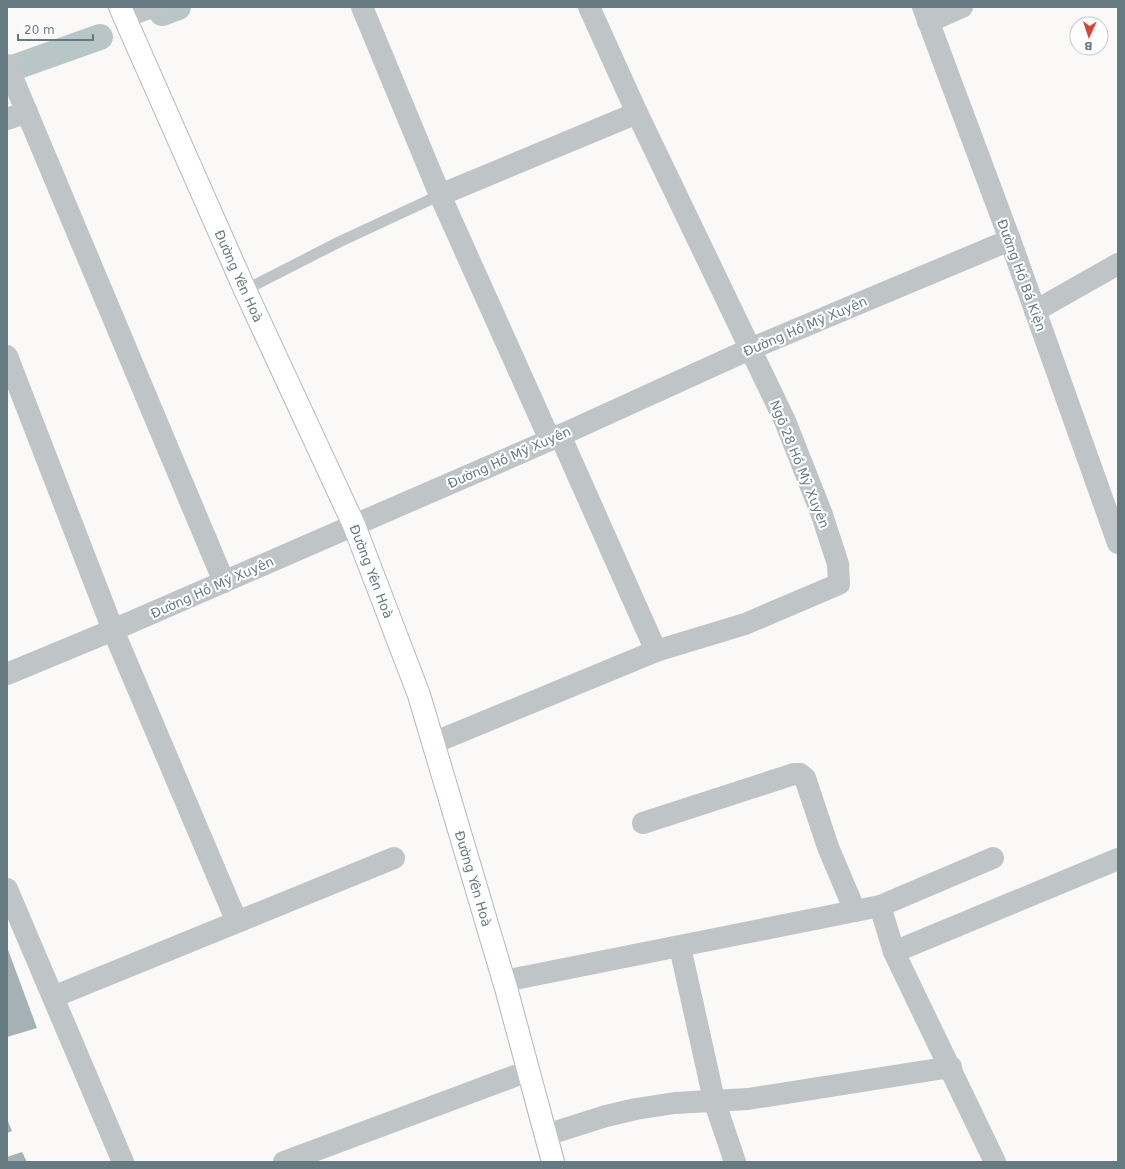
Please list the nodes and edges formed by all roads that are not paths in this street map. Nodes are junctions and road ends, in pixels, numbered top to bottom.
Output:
1 (152, 7) edge
2 (362, 7) edge
3 (589, 7) edge
4 (962, 7) edge
5 (122, 12) edge
6 (926, 15) edge
7 (11, 74) edge
8 (637, 113) junction
9 (17, 115) edge
10 (440, 195) junction
11 (1010, 240) junction
12 (1118, 264) edge
13 (245, 290) junction
14 (1035, 311) junction
15 (750, 349) junction
16 (7, 356) edge
17 (555, 437) junction
18 (354, 525) junction
19 (1116, 533) edge
20 (224, 582) junction
21 (113, 630) junction
22 (656, 651) junction
23 (7, 674) edge
24 (433, 743) junction
25 (643, 822) dead end
26 (394, 858) dead end
27 (993, 858) dead end
28 (1118, 859) edge
29 (7, 889) edge
30 (880, 906) junction
31 (855, 911) junction
32 (238, 922) junction
33 (680, 947) junction
34 (894, 952) junction
35 (504, 981) junction
36 (53, 997) junction
37 (950, 1067) junction
38 (528, 1071) junction
39 (714, 1100) junction
40 (546, 1135) junction
41 (123, 1162) edge
42 (284, 1162) edge
43 (553, 1162) edge
44 (735, 1162) edge
45 (995, 1162) edge

1 - 5 street
2 - 10 street
3 - 8 street, Ngõ 28 Hồ Mỹ Xuyên
4 - 6 street
5 - 13 street, Đường Yên Hoà
6 - 11 street, Đường Hồ Bá Kiện
7 - 9 street
8 - 10 street
8 - 15 street, Ngõ 28 Hồ Mỹ Xuyên
9 - 20 street
10 - 13 lane
10 - 17 street
11 - 14 street, Đường Hồ Bá Kiện
11 - 15 street, Đường Hồ Mỹ Xuyên
12 - 14 street
13 - 18 street, Đường Yên Hoà
14 - 19 street, Đường Hồ Bá Kiện
15 - 17 street, Đường Hồ Mỹ Xuyên
15 - 22 street, Ngõ 28 Hồ Mỹ Xuyên
16 - 21 street
17 - 18 street, Đường Hồ Mỹ Xuyên
17 - 22 street
18 - 20 street, Đường Hồ Mỹ Xuyên
18 - 24 street, Đường Yên Hoà
20 - 21 street, Đường Hồ Mỹ Xuyên
21 - 23 street, Đường Hồ Mỹ Xuyên
21 - 32 street
22 - 24 street
24 - 35 street, Đường Yên Hoà
25 - 31 street
26 - 32 street
27 - 30 street
28 - 34 street
29 - 36 street
30 - 31 street
30 - 34 street
31 - 33 street
32 - 36 street
33 - 35 street
33 - 39 street
34 - 37 street
35 - 38 street, Đường Yên Hoà
36 - 41 street
37 - 39 street
37 - 45 street
38 - 40 street, Đường Yên Hoà
38 - 42 street
39 - 40 street
39 - 44 street
40 - 43 street, Đường Yên Hoà

